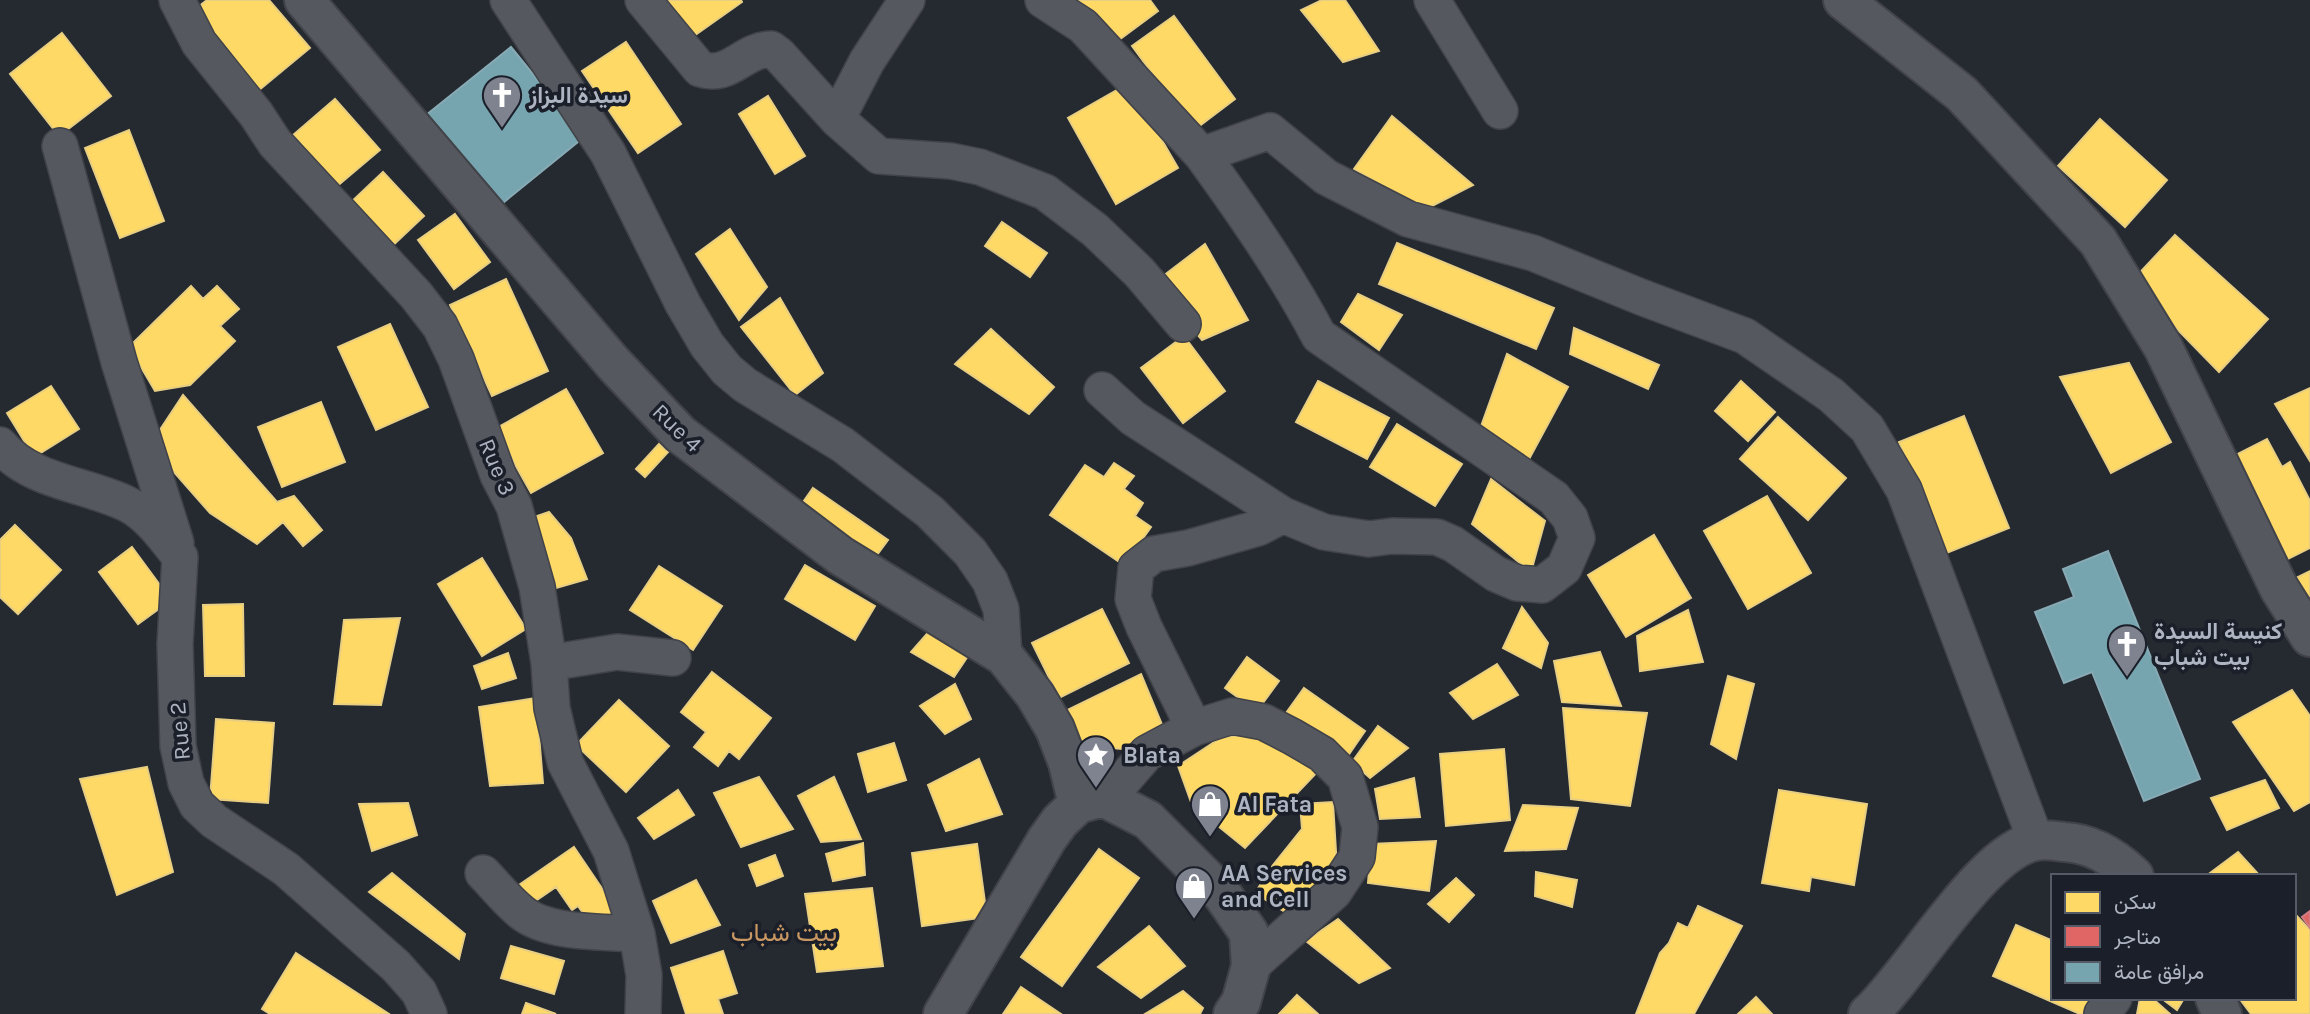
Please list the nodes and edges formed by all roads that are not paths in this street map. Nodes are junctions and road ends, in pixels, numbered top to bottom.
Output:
1 (177, 0) edge
2 (304, 0) edge
3 (508, 0) edge
4 (643, 0) edge
5 (907, 0) edge
6 (1043, 0) edge
7 (1432, 0) edge
8 (1843, 0) edge
9 (1500, 111) dead end
10 (837, 119) junction
11 (60, 146) dead end
12 (1202, 155) junction
13 (1183, 324) dead end
14 (1102, 390) dead end
15 (0, 445) edge
16 (1283, 515) junction
17 (180, 558) junction
18 (2310, 637) edge
19 (1004, 656) junction
20 (673, 658) dead end
21 (549, 663) junction
22 (1194, 728) junction
23 (1093, 801) junction
24 (2036, 841) junction
25 (483, 873) dead end
26 (2131, 874) edge
27 (638, 934) junction
28 (1251, 966) junction
29 (429, 1014) edge
30 (643, 1014) edge
31 (943, 1014) edge
32 (1233, 1014) edge
33 (1868, 1014) edge

1 - 21 street, Rue 3
2 - 19 street, Rue 4
3 - 19 street
4 - 10 street
5 - 10 street
6 - 12 street
7 - 9 street
8 - 18 street
10 - 13 street
11 - 17 street
12 - 16 street
12 - 24 street
14 - 16 street
15 - 17 street
16 - 22 street
17 - 29 street, Rue 2
19 - 23 street, Rue 4
20 - 21 street
21 - 27 street, Rue 3
22 - 23 street
22 - 28 street
23 - 28 street
23 - 31 street
24 - 26 street
24 - 33 street
25 - 27 street
27 - 30 street, Rue 3
28 - 32 street

